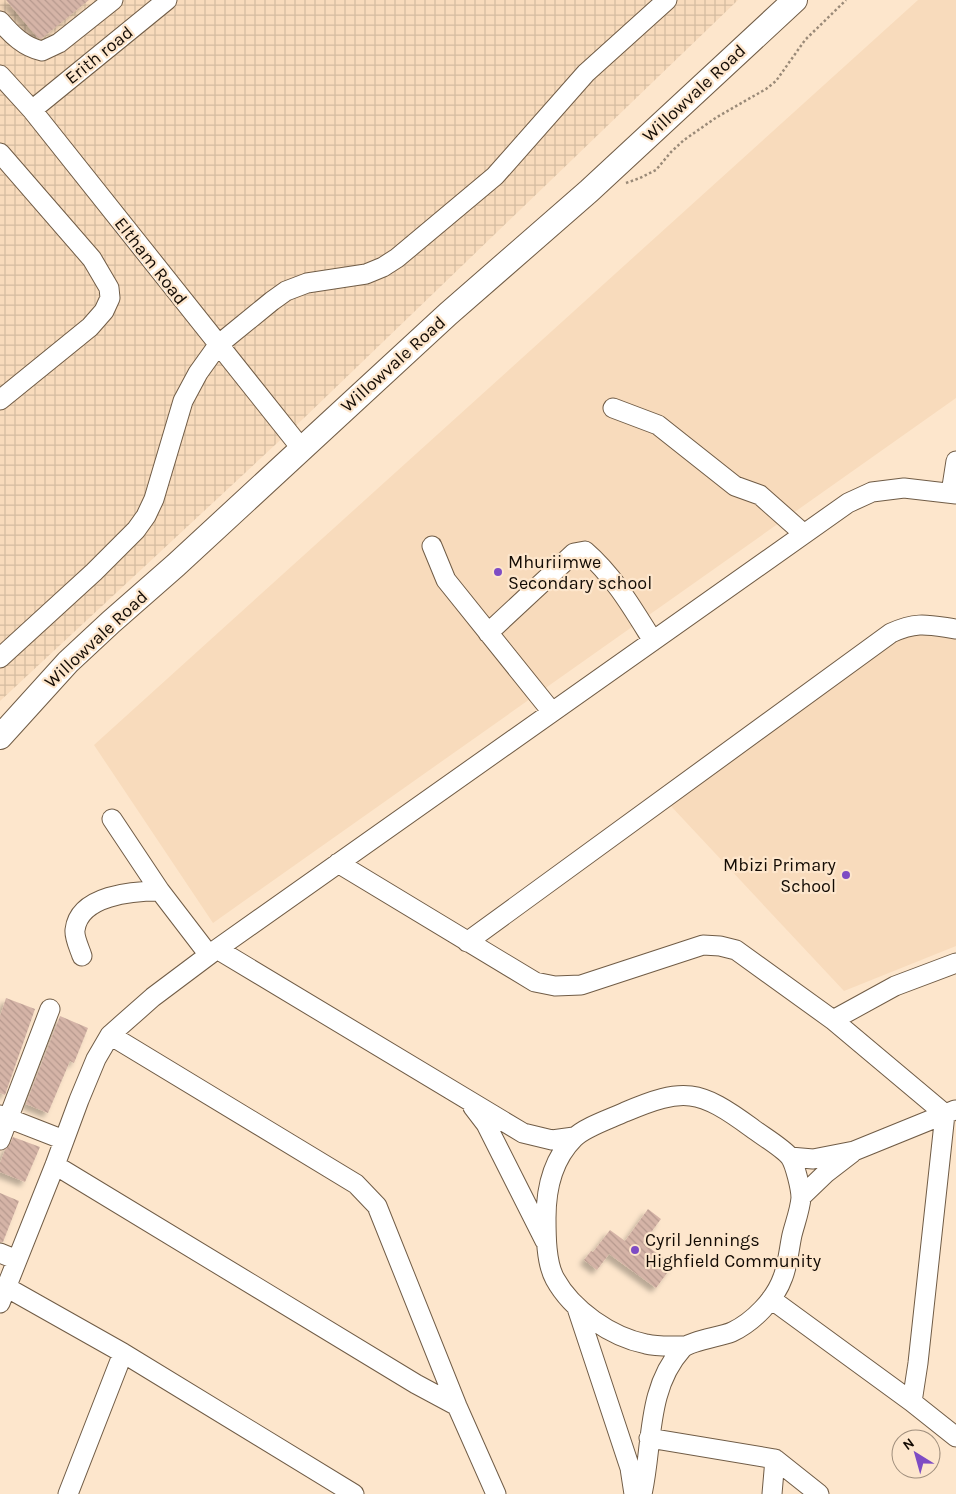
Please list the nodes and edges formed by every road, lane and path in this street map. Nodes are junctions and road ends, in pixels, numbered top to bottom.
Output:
1 (113, 0) edge
2 (167, 0) edge
3 (667, 0) edge
4 (795, 0) edge
5 (846, 0) edge
6 (0, 21) edge
7 (0, 75) edge
8 (32, 110) junction
9 (0, 153) edge
10 (624, 183) dead end
11 (218, 345) junction
12 (0, 400) edge
13 (613, 408) dead end
14 (301, 448) junction
15 (956, 461) edge
16 (954, 494) edge
17 (804, 534) junction
18 (432, 546) dead end
19 (956, 629) edge
20 (488, 633) junction
21 (653, 641) junction
22 (0, 658) edge
23 (552, 712) junction
24 (0, 737) edge
25 (112, 819) dead end
26 (338, 863) junction
27 (160, 891) junction
28 (467, 942) junction
29 (213, 952) junction
30 (82, 956) dead end
31 (956, 963) edge
32 (50, 1010) dead end
33 (833, 1020) junction
34 (110, 1035) junction
35 (470, 1103) junction
36 (950, 1112) edge
37 (4, 1117) edge
38 (574, 1137) junction
39 (0, 1140) edge
40 (64, 1140) junction
41 (854, 1151) junction
42 (790, 1157) junction
43 (55, 1165) junction
44 (801, 1197) junction
45 (546, 1245) junction
46 (9, 1256) edge
47 (3, 1295) edge
48 (771, 1299) junction
49 (577, 1308) junction
50 (684, 1346) junction
51 (123, 1353) junction
52 (912, 1402) junction
53 (457, 1406) junction
54 (956, 1437) edge
55 (649, 1438) junction
56 (775, 1459) junction
57 (68, 1494) edge
58 (354, 1494) edge
59 (496, 1494) edge
60 (634, 1494) edge
61 (642, 1494) edge
62 (772, 1494) edge
63 (819, 1494) edge

1 - 6 street
2 - 8 street, Erith road
3 - 11 street
4 - 14 main road, Willowvale Road
5 - 10 path
7 - 8 street, Eltham Road
8 - 11 street, Eltham Road
9 - 12 street
11 - 14 street, Eltham Road
11 - 22 street
13 - 17 street
14 - 24 main road, Willowvale Road
15 - 16 street
16 - 17 street
17 - 21 street
18 - 20 street
19 - 28 street
20 - 21 street
20 - 23 street
21 - 23 street
23 - 26 street
25 - 27 street
26 - 28 street
26 - 29 street
27 - 29 street
27 - 30 street
28 - 33 street
29 - 34 street
29 - 35 street
31 - 33 street
32 - 37 street
33 - 36 street
34 - 40 street
34 - 53 street
35 - 38 street
35 - 45 street
36 - 41 street
36 - 52 street
37 - 39 street
37 - 40 street
38 - 42 street
38 - 45 street
40 - 43 street
41 - 42 street
41 - 44 street
42 - 44 street
43 - 46 street
43 - 53 street
44 - 48 street
45 - 49 street
46 - 47 street
47 - 51 street
48 - 50 street
48 - 52 street
49 - 50 street
49 - 60 street
50 - 55 street
51 - 57 street
51 - 58 street
52 - 54 street
53 - 59 street
55 - 56 street
55 - 61 street
56 - 62 street
56 - 63 street

